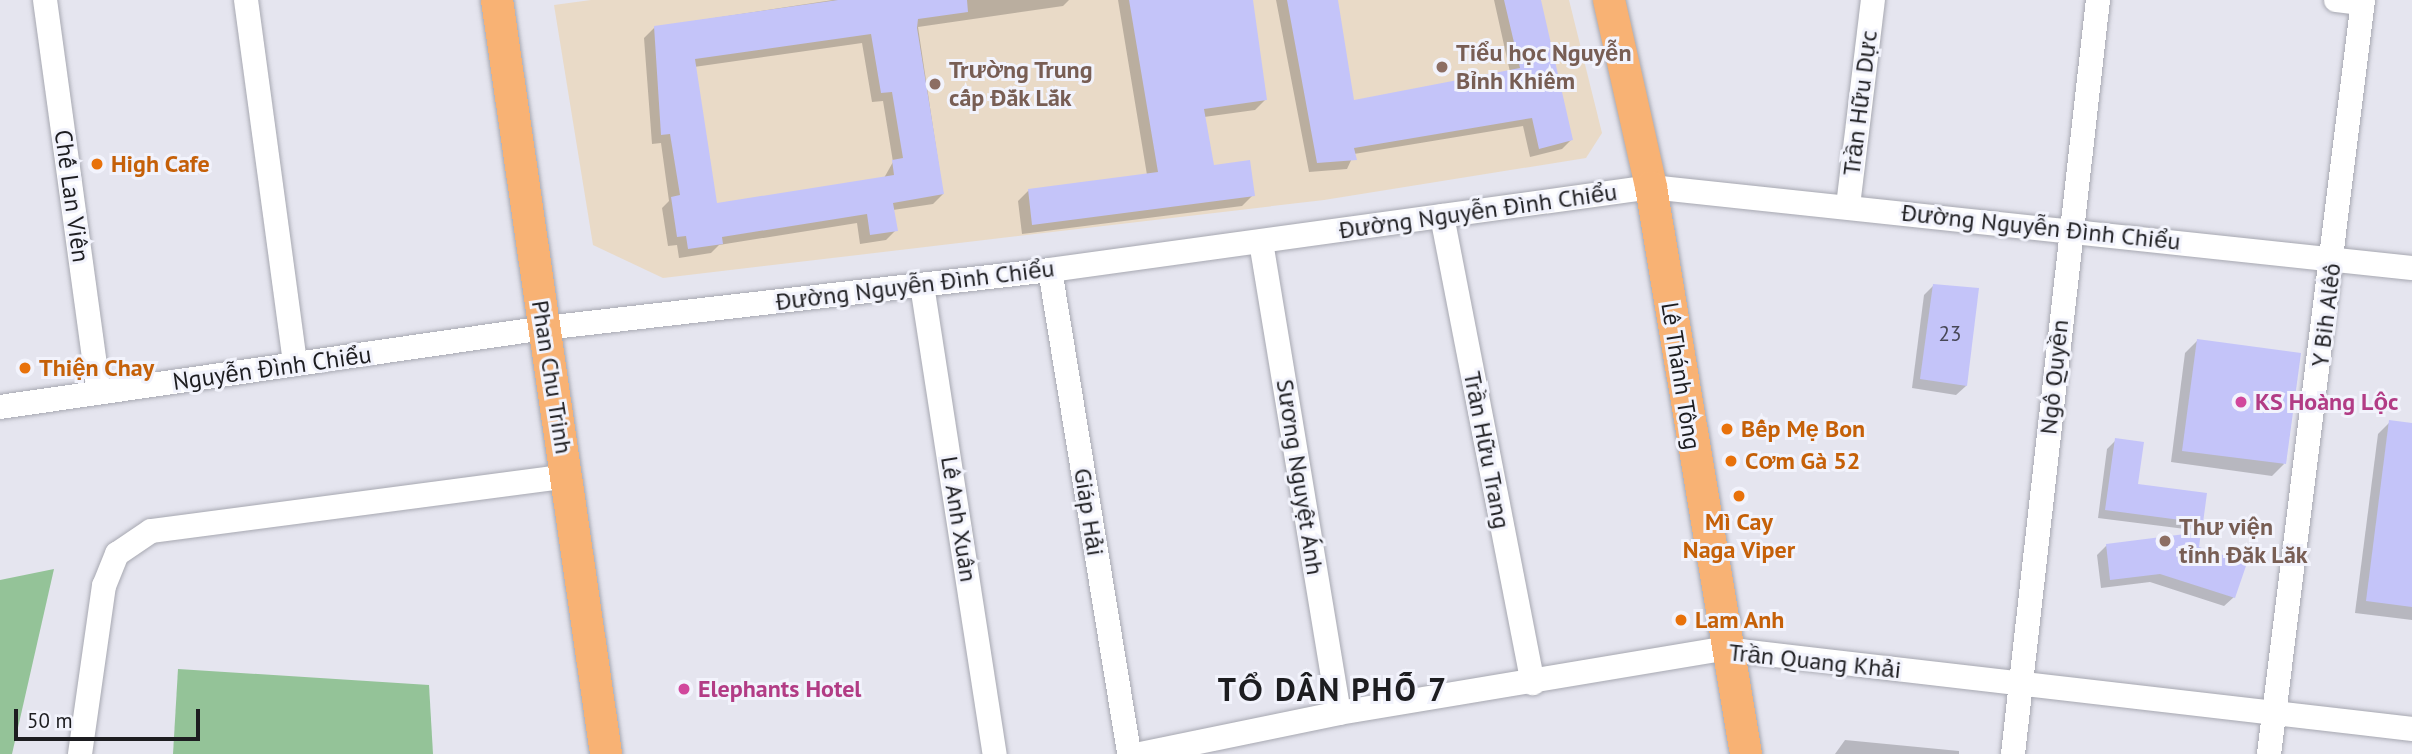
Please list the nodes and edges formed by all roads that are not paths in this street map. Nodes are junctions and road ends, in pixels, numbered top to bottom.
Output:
1 (45, 0) edge
2 (246, 0) edge
3 (497, 0) edge
4 (1609, 0) edge
5 (1873, 0) edge
6 (2098, 0) edge
7 (2336, 0) edge
8 (2362, 1) edge
9 (1651, 187) junction
10 (1848, 206) junction
11 (1443, 216) junction
12 (2069, 228) junction
13 (1261, 242) junction
14 (2334, 261) junction
15 (2412, 268) edge
16 (1050, 270) junction
17 (922, 285) junction
18 (544, 328) junction
19 (295, 365) junction
20 (99, 392) junction
21 (0, 407) edge
22 (568, 476) junction
23 (1723, 649) junction
24 (1532, 683) junction
25 (2022, 684) junction
26 (1339, 713) junction
27 (2274, 714) junction
28 (2412, 729) edge
29 (80, 754) edge
30 (606, 754) edge
31 (995, 754) edge
32 (1129, 754) edge
33 (1140, 754) edge
34 (1746, 754) edge
35 (2014, 754) edge
36 (2269, 754) edge

1 - 20 street, Chế Lan Viên
2 - 19 street
3 - 18 main road, Phan Chu Trinh
4 - 9 main road, Lê Thánh Tông
5 - 10 street, Trần Hữu Dực
6 - 12 street, Ngô Quyền
7 - 8 street
8 - 14 street, Y Bih Alêô
9 - 10 street, Đường Nguyễn Đình Chiểu
9 - 11 street, Đường Nguyễn Đình Chiểu
9 - 23 main road, Lê Thánh Tông
10 - 12 street, Đường Nguyễn Đình Chiểu
11 - 13 street, Đường Nguyễn Đình Chiểu
11 - 24 street, Trần Hữu Trang
12 - 14 street, Đường Nguyễn Đình Chiểu
12 - 25 street, Ngô Quyền
13 - 16 street, Đường Nguyễn Đình Chiểu
13 - 26 street, Sương Nguyệt Ánh
14 - 15 street, Đường Nguyễn Đình Chiểu
14 - 27 street, Y Bih Alêô
16 - 17 street, Đường Nguyễn Đình Chiểu
16 - 32 street, Giáp Hải
17 - 18 street, Đường Nguyễn Đình Chiểu
17 - 31 street, Lê Anh Xuân
18 - 19 street, Nguyễn Đình Chiểu
18 - 22 main road, Phan Chu Trinh
19 - 20 street, Nguyễn Đình Chiểu
20 - 21 street, Nguyễn Đình Chiểu
22 - 29 street
22 - 30 main road, Phan Chu Trinh
23 - 24 street, Trần Quang Khải
23 - 25 street, Trần Quang Khải
23 - 34 main road, Lê Thánh Tông
24 - 26 street, Trần Quang Khải
25 - 27 street, Trần Quang Khải
25 - 35 street, Ngô Quyền
26 - 33 street, Trần Quang Khải
27 - 28 street, Trần Quang Khải
27 - 36 street, Y Bih Alêô

